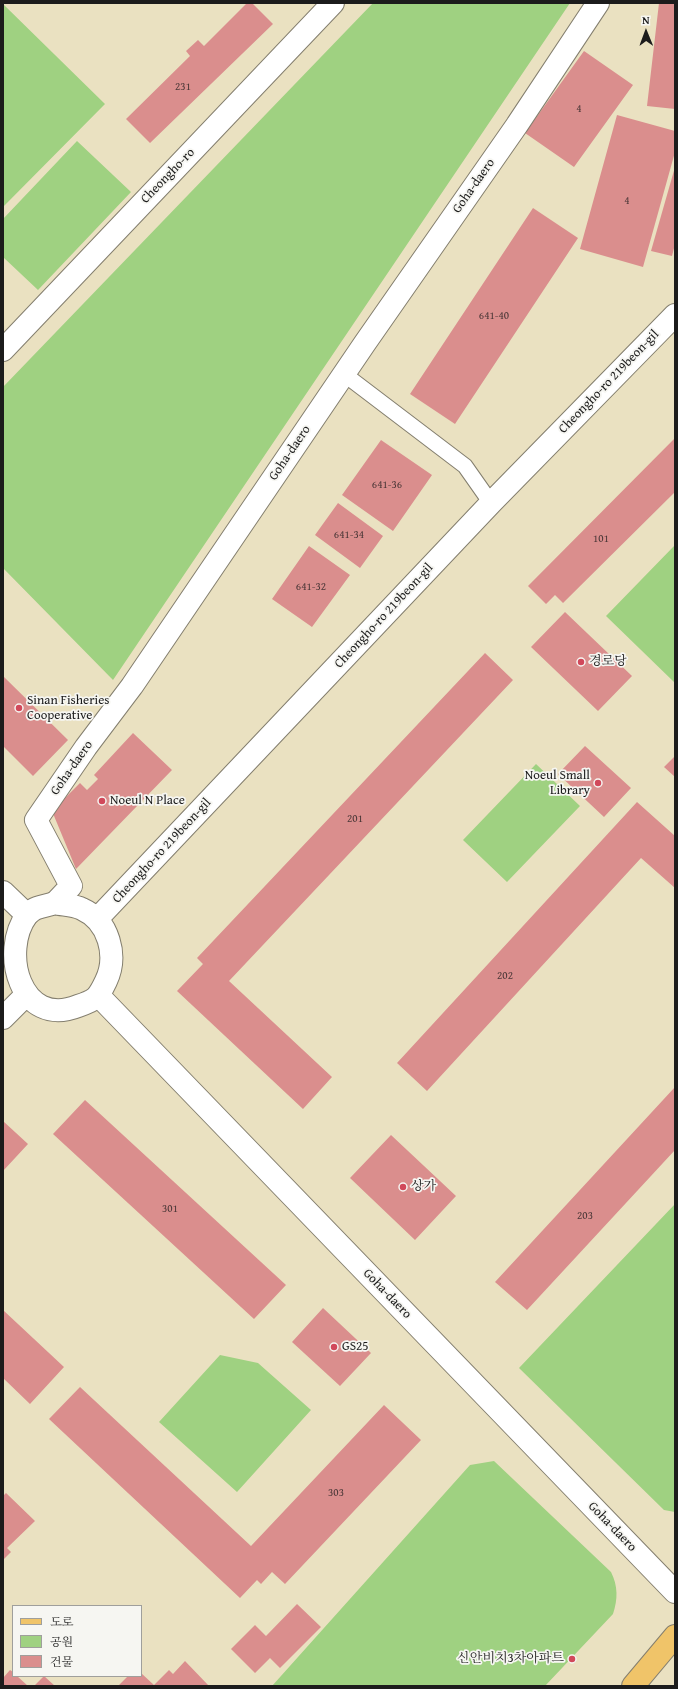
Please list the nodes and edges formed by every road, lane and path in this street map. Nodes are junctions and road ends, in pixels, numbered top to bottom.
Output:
1 (333, 3) edge
2 (598, 3) edge
3 (675, 315) edge
4 (3, 350) edge
5 (344, 374) junction
6 (491, 503) junction
7 (3, 892) edge
8 (55, 903) junction
9 (27, 915) junction
10 (97, 920) junction
11 (99, 996) junction
12 (23, 998) junction
13 (3, 1018) edge
14 (675, 1592) edge
15 (675, 1636) edge
16 (633, 1686) edge

1 - 4 street, Cheongho-ro
2 - 5 street, Goha-daero
3 - 6 street, Cheongho-ro 219beon-gil
5 - 6 lane
5 - 8 street, Goha-daero
6 - 10 street, Cheongho-ro 219beon-gil
7 - 9 street
8 - 9 street
8 - 10 street
9 - 12 street
10 - 11 street
11 - 12 street
11 - 14 street, Goha-daero
12 - 13 street
15 - 16 main road

